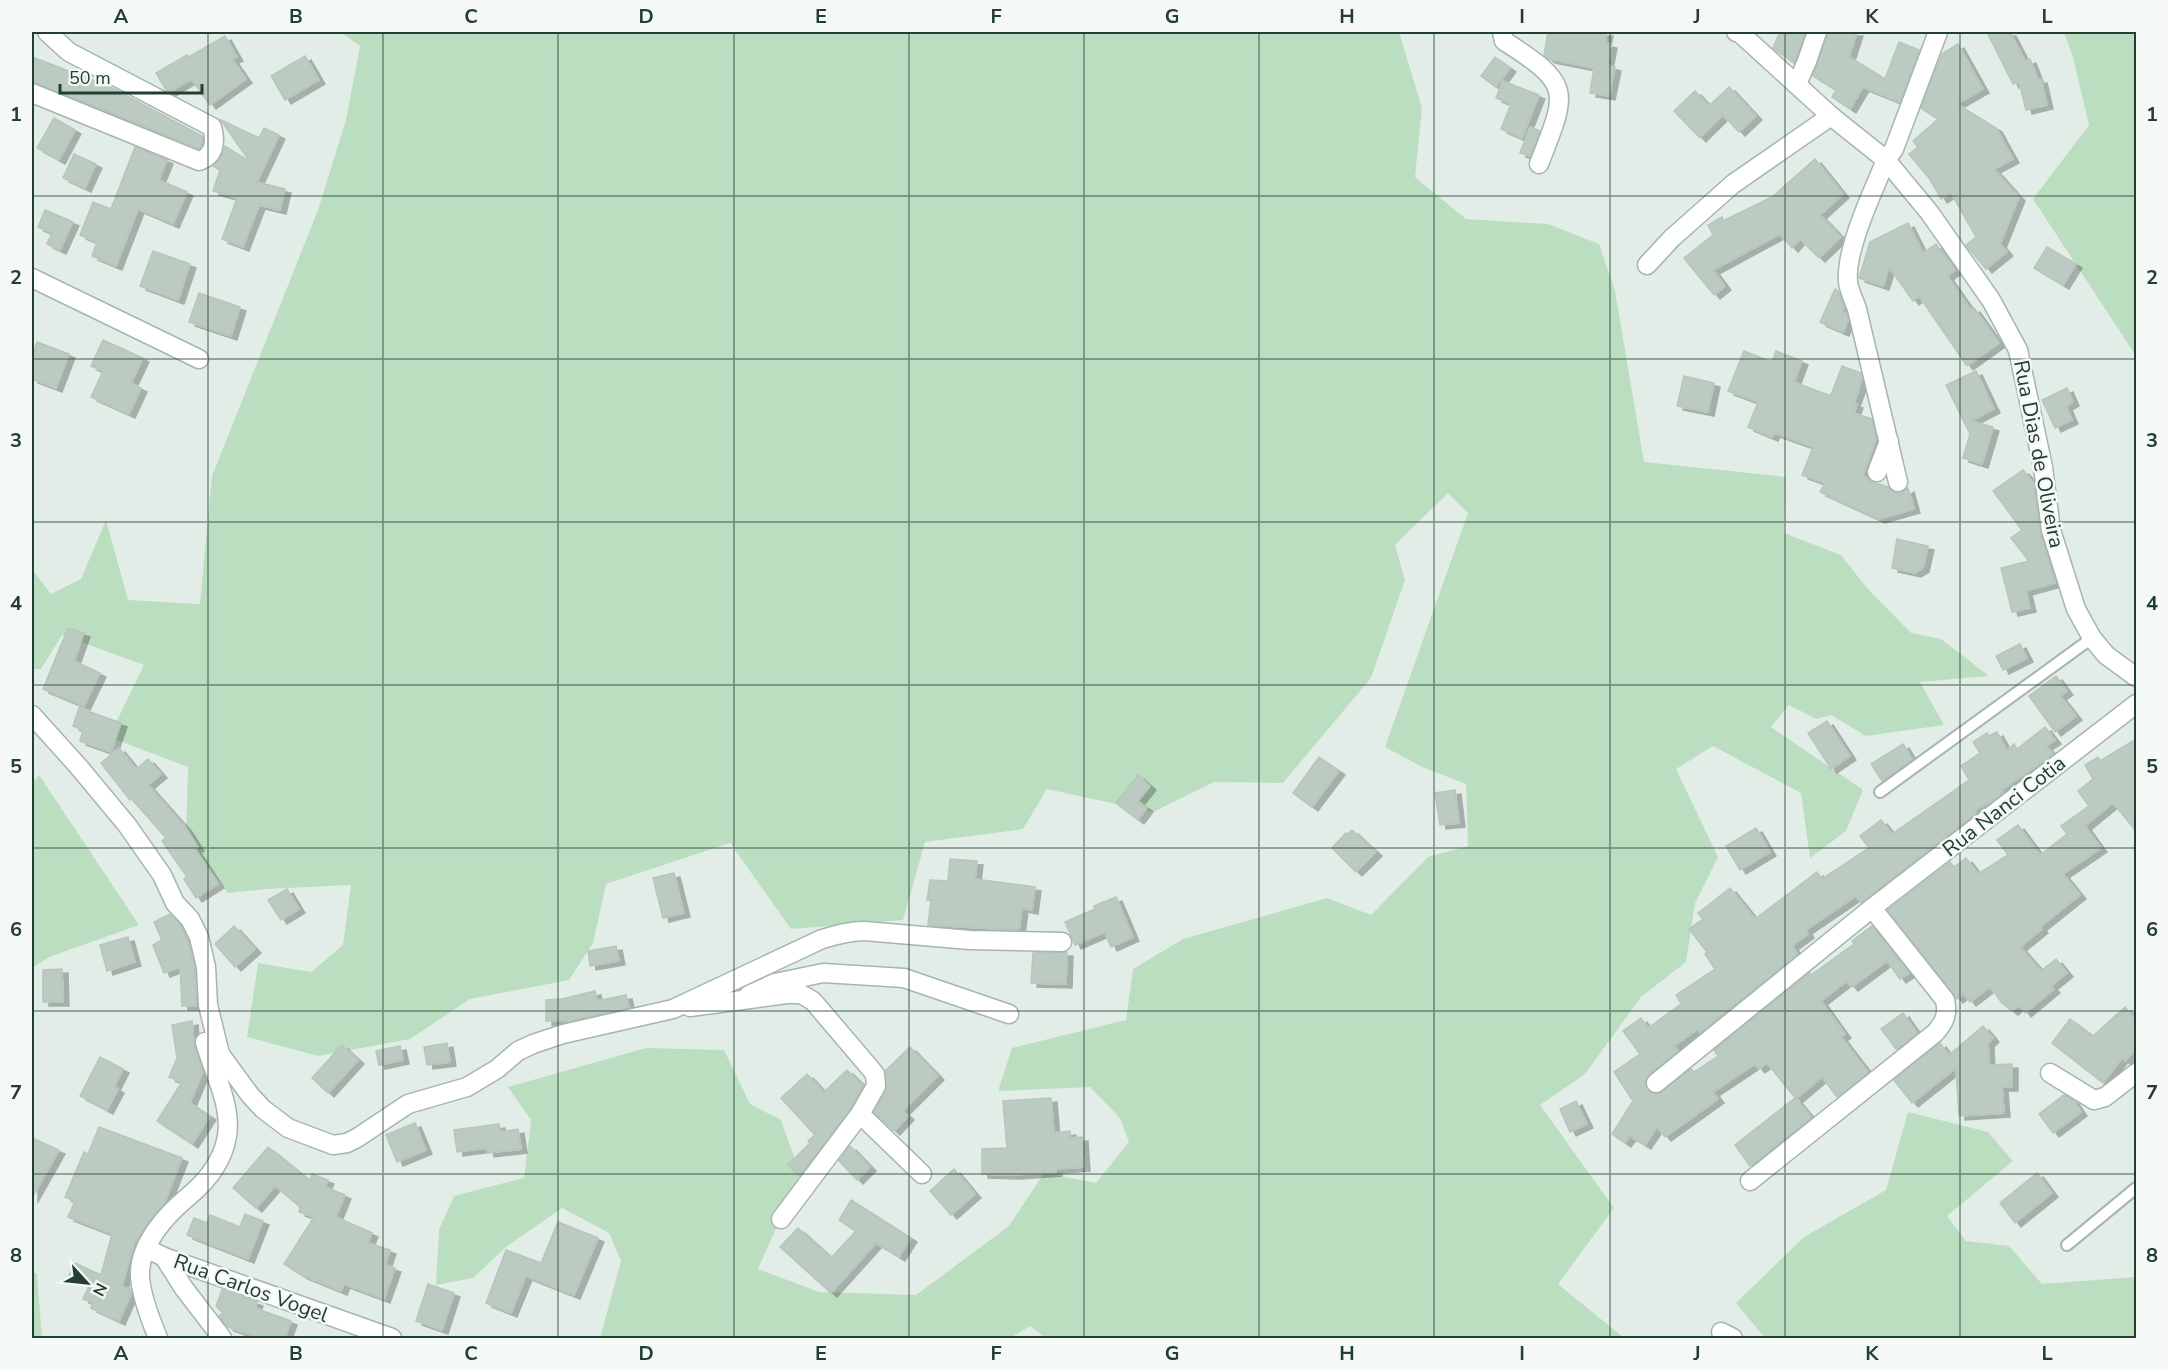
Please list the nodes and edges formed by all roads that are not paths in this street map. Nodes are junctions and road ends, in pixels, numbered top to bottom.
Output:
1 (47, 32) edge
2 (1502, 32) edge
3 (1736, 32) edge
4 (1817, 32) edge
5 (1938, 32) edge
6 (1797, 84) junction
7 (32, 93) edge
8 (1831, 117) junction
9 (1886, 160) junction
10 (1539, 164) dead end
11 (1647, 266) dead end
12 (32, 278) edge
13 (199, 359) dead end
14 (1889, 441) junction
15 (1876, 472) dead end
16 (1898, 482) dead end
17 (2091, 638) junction
18 (2136, 677) edge
19 (2136, 704) edge
20 (32, 715) edge
21 (1880, 792) dead end
22 (1872, 908) junction
23 (1062, 942) dead end
24 (734, 1002) junction
25 (208, 1005) junction
26 (673, 1009) junction
27 (1009, 1014) dead end
28 (2050, 1073) dead end
29 (2136, 1073) edge
30 (1656, 1083) dead end
31 (860, 1114) junction
32 (922, 1174) dead end
33 (1750, 1181) dead end
34 (2136, 1188) edge
35 (781, 1219) dead end
36 (2067, 1245) dead end
37 (146, 1248) junction
38 (164, 1257) junction
39 (158, 1338) edge
40 (222, 1338) edge
41 (392, 1338) edge

1 - 7 street
2 - 10 street
3 - 6 street, Rua Dias de Oliveira
4 - 6 street
5 - 9 street
6 - 8 street, Rua Dias de Oliveira
8 - 9 street, Rua Dias de Oliveira
8 - 11 street
9 - 14 street
9 - 17 street, Rua Dias de Oliveira
12 - 13 street
14 - 15 street
14 - 16 street
17 - 18 street, Rua Dias de Oliveira
17 - 21 lane
19 - 22 street, Rua Nanci Cotia
20 - 25 street
22 - 30 street, Rua Nanci Cotia
22 - 33 street
23 - 26 street
24 - 26 street
24 - 27 street
24 - 31 street
25 - 26 street
25 - 37 street
28 - 29 street
31 - 32 street
31 - 35 street
34 - 36 lane
37 - 38 street, Rua Carlos Vogel
37 - 39 street
38 - 40 street
38 - 41 street, Rua Carlos Vogel

